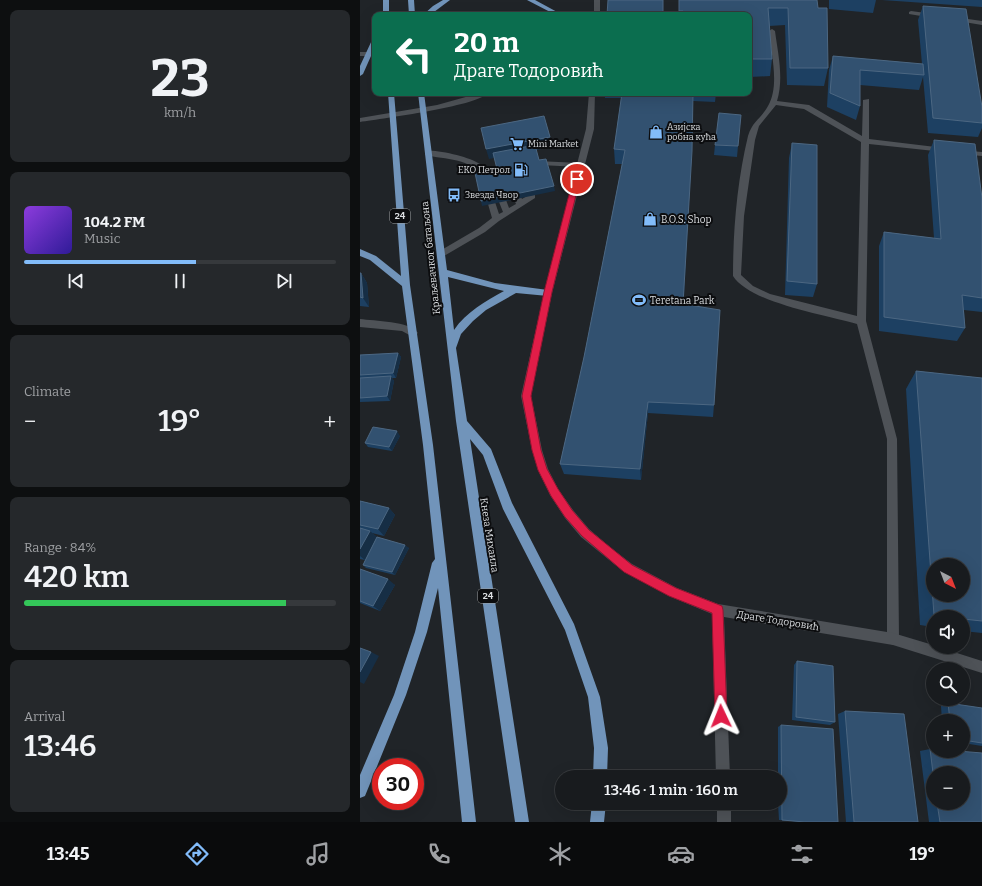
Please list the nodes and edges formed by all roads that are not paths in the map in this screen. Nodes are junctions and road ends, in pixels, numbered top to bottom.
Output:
1 (386, 0) edge
2 (411, 0) edge
3 (447, 0) edge
4 (530, 0) edge
5 (598, 0) edge
6 (552, 2) dead end
7 (386, 12) edge
8 (412, 12) edge
9 (429, 12) edge
10 (552, 12) edge
11 (555, 12) edge
12 (597, 12) edge
13 (911, 13) dead end
14 (942, 17) edge
15 (950, 18) edge
16 (982, 23) edge
17 (772, 31) edge
18 (372, 46) edge
19 (360, 54) edge
20 (368, 54) junction
21 (360, 74) edge
22 (391, 96) edge
23 (421, 96) edge
24 (478, 96) edge
25 (592, 96) edge
26 (867, 100) dead end
27 (773, 103) junction
28 (360, 120) edge
29 (865, 141) junction
30 (428, 153) junction
31 (982, 154) edge
32 (540, 163) edge
33 (580, 165) junction
34 (494, 170) edge
35 (532, 196) edge
36 (503, 202) edge
37 (492, 204) edge
38 (507, 213) junction
39 (496, 219) junction
40 (360, 252) edge
41 (442, 254) junction
42 (443, 272) junction
43 (406, 285) junction
44 (514, 290) junction
45 (548, 292) junction
46 (862, 321) junction
47 (360, 323) edge
48 (413, 333) junction
49 (451, 348) junction
50 (461, 421) junction
51 (440, 557) junction
52 (718, 610) junction
53 (893, 639) junction
54 (982, 667) edge
55 (600, 770) edge
56 (723, 770) edge
57 (360, 791) edge
58 (598, 810) edge
59 (724, 810) edge
60 (470, 822) edge
61 (522, 822) edge
62 (597, 822) edge
63 (724, 822) edge

1 - 7 main road
2 - 8 main road
3 - 9 main road
4 - 10 main road
5 - 12 street
6 - 11 main road
13 - 14 street
15 - 16 street
17 - 27 street
18 - 20 main road
19 - 20 street
20 - 21 main road
22 - 43 main road, 24
23 - 30 main road, Краљевачког батаљона / 24
24 - 28 street
25 - 33 street
26 - 29 street
27 - 29 street
27 - 46 street
29 - 31 street
29 - 46 street
30 - 34 street
30 - 41 main road, Краљевачког батаљона / 24
32 - 33 street
33 - 45 street
35 - 38 street
36 - 38 street
37 - 39 street
38 - 39 street
39 - 41 street
40 - 43 main road
41 - 42 main road, Краљевачког батаљона / 24
42 - 44 main road
42 - 49 main road, Краљевачког батаљона / 24
43 - 48 main road, 24
44 - 45 main road
44 - 49 main road
45 - 52 street, Драге Тодоровић
46 - 53 street
47 - 48 street
48 - 51 main road, 24
49 - 50 main road, Краљевачког батаљона / 24
50 - 55 main road
50 - 61 main road, Кнеза Михаила / 24
51 - 57 main road
51 - 60 main road, 24
52 - 53 street, Драге Тодоровић
52 - 56 street
53 - 54 street, Драге Тодоровић
58 - 62 main road
59 - 63 street

